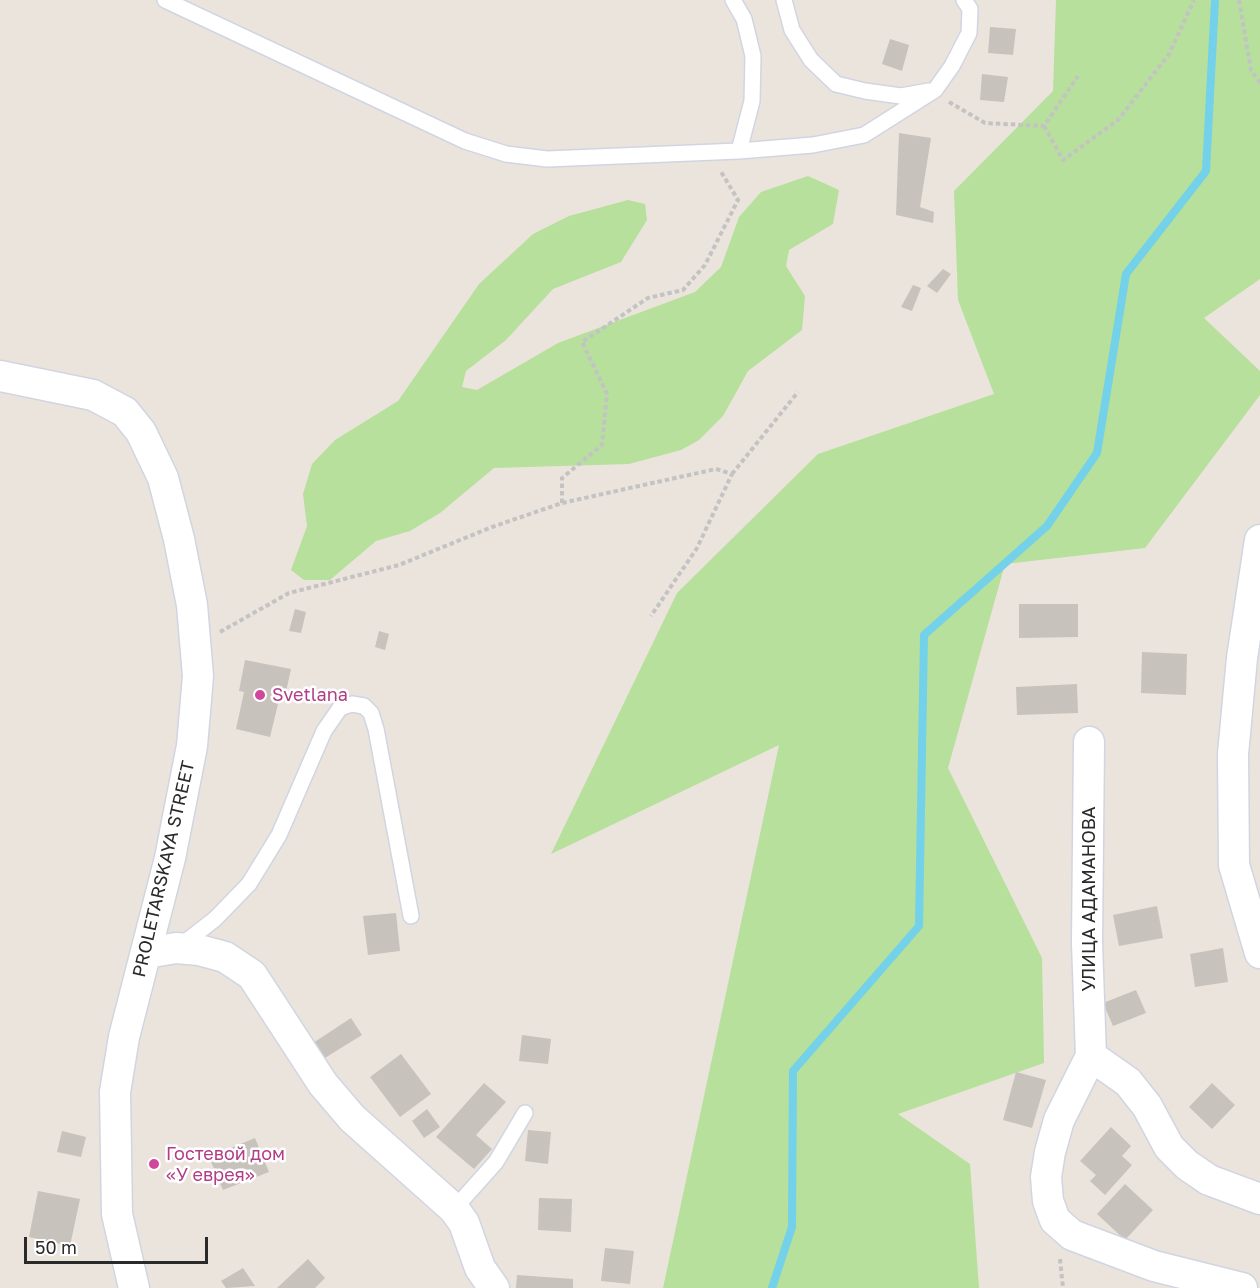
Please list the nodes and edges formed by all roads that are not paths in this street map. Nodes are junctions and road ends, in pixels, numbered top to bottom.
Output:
1 (165, 0) edge
2 (733, 0) edge
3 (784, 0) edge
4 (956, 0) edge
5 (967, 5) edge
6 (935, 90) junction
7 (739, 151) junction
8 (0, 376) edge
9 (1260, 540) edge
10 (1089, 742) dead end
11 (411, 916) dead end
12 (177, 948) junction
13 (146, 953) junction
14 (1260, 953) edge
15 (1091, 1056) junction
16 (525, 1113) dead end
17 (1260, 1199) edge
18 (454, 1209) junction
19 (134, 1288) edge
20 (494, 1288) edge
21 (1242, 1288) edge

1 - 7 lane
2 - 7 lane
3 - 6 lane
4 - 5 lane
5 - 6 lane
6 - 7 lane
8 - 13 street, PROLETARSKAYA STREET
9 - 14 street
10 - 15 street, УЛИЦА АДАМАНОВА
11 - 12 lane
12 - 13 street
12 - 18 street
13 - 19 street, PROLETARSKAYA STREET
15 - 17 street
15 - 21 street, УЛИЦА АДАМАНОВА
16 - 18 lane
18 - 20 street

